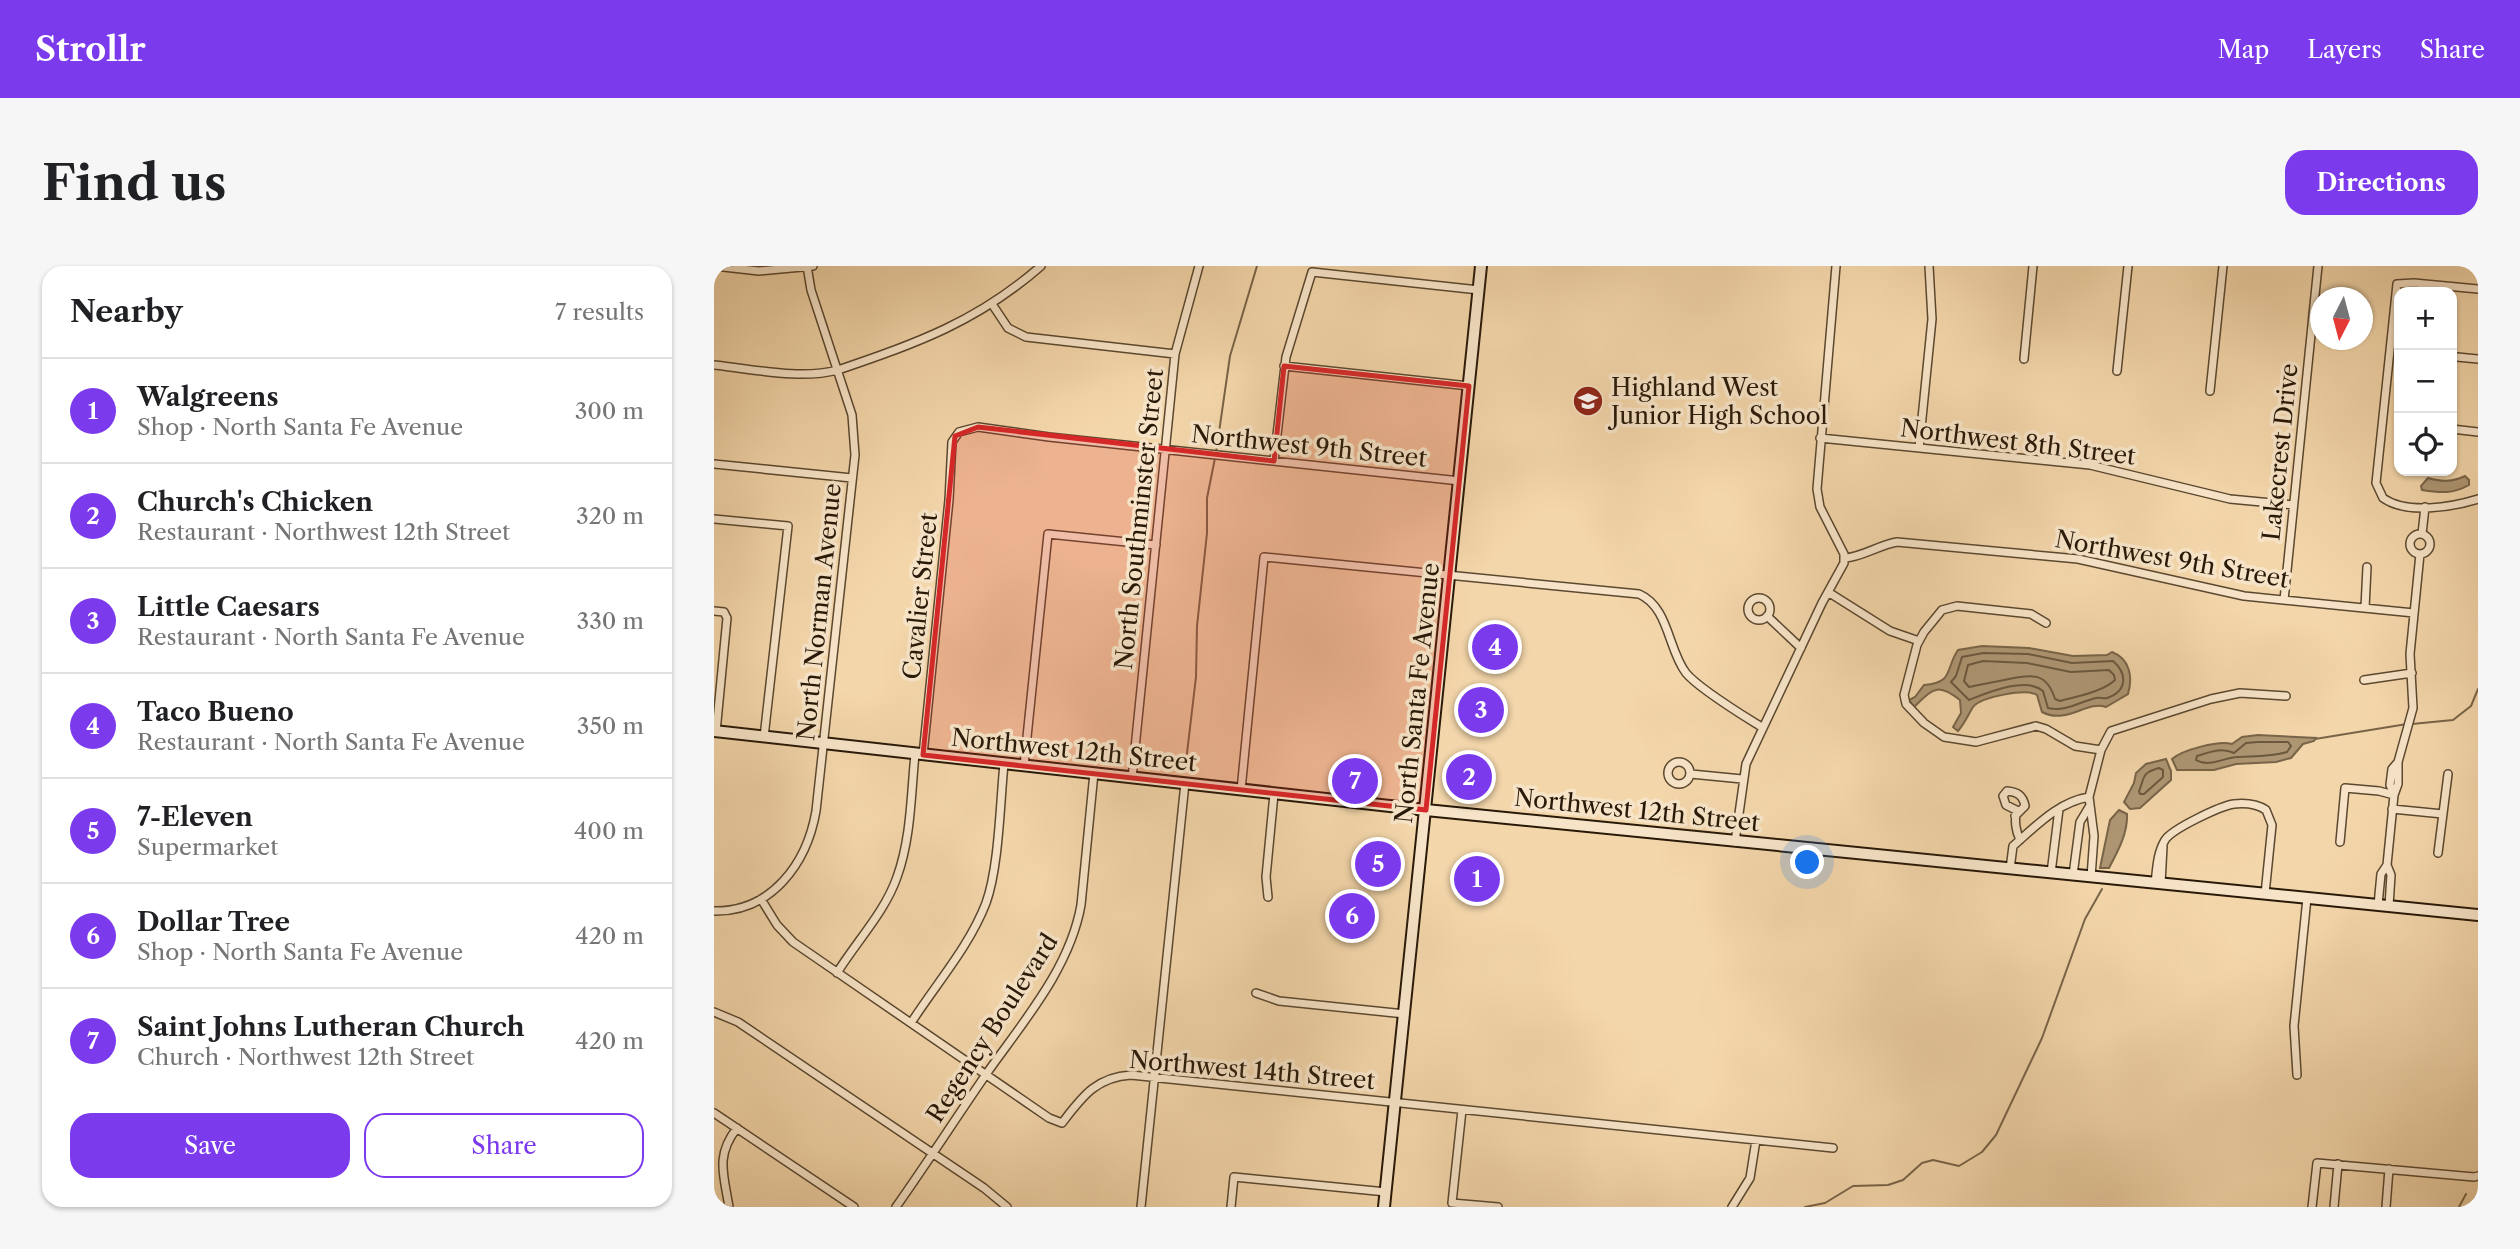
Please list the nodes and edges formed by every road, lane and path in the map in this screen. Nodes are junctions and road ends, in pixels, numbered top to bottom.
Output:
1 (807, 266) edge
2 (813, 266) edge
3 (1041, 266) edge
4 (1199, 266) edge
5 (1481, 266) edge
6 (1836, 266) edge
7 (1929, 266) edge
8 (2033, 266) edge
9 (2128, 266) edge
10 (2223, 266) edge
11 (2318, 266) edge
12 (714, 267) edge
13 (2478, 289) edge
14 (1479, 290) junction
15 (992, 304) junction
16 (1175, 355) junction
17 (2458, 357) dead end
18 (2024, 359) dead end
19 (2478, 359) edge
20 (714, 365) edge
21 (1284, 366) junction
22 (838, 370) junction
23 (2117, 371) dead end
24 (1469, 386) junction
25 (2210, 391) dead end
26 (2457, 430) edge
27 (2478, 432) edge
28 (1820, 439) junction
29 (952, 442) joint
30 (1919, 448) junction
31 (1166, 450) junction
32 (1274, 461) junction
33 (714, 464) edge
34 (852, 478) junction
35 (1460, 481) junction
36 (2478, 499) edge
37 (2293, 505) junction
38 (2425, 507) junction
39 (714, 519) edge
40 (2422, 534) junction
41 (1156, 545) junction
42 (2420, 554) junction
43 (1845, 558) junction
44 (2367, 567) dead end
45 (1450, 575) junction
46 (1828, 592) junction
47 (2284, 600) junction
48 (2365, 608) junction
49 (714, 611) edge
50 (2414, 613) junction
51 (1767, 616) dead end
52 (2046, 623) dead end
53 (1919, 641) junction
54 (1801, 648) junction
55 (2412, 673) junction
56 (2364, 680) dead end
57 (2286, 696) dead end
58 (1763, 728) junction
59 (715, 732) edge
60 (764, 737) junction
61 (824, 744) junction
62 (2101, 750) junction
63 (919, 754) junction
64 (1004, 764) junction
65 (1024, 766) junction
66 (1094, 773) junction
67 (1691, 774) dead end
68 (2448, 774) dead end
69 (1132, 778) junction
70 (1742, 779) junction
71 (1185, 783) junction
72 (1241, 790) junction
73 (1274, 794) junction
74 (2393, 794) junction
75 (2089, 797) junction
76 (2089, 806) junction
77 (2059, 809) junction
78 (2392, 809) junction
79 (1426, 810) junction
80 (2443, 814) junction
81 (2015, 816) dead end
82 (2020, 840) junction
83 (1735, 842) junction
84 (2340, 842) dead end
85 (2438, 853) dead end
86 (2010, 869) junction
87 (2051, 873) junction
88 (2073, 875) junction
89 (2091, 877) junction
90 (2158, 883) junction
91 (2265, 894) junction
92 (1268, 897) dead end
93 (2307, 898) junction
94 (761, 899) junction
95 (2383, 906) junction
96 (714, 911) edge
97 (2478, 915) edge
98 (837, 973) junction
99 (1256, 993) dead end
100 (714, 1012) edge
101 (1405, 1014) junction
102 (911, 1023) junction
103 (986, 1074) junction
104 (2297, 1075) dead end
105 (1154, 1078) junction
106 (1396, 1102) junction
107 (1462, 1110) junction
108 (714, 1113) edge
109 (737, 1128) junction
110 (1756, 1140) junction
111 (1833, 1148) dead end
112 (933, 1154) junction
113 (2338, 1164) junction
114 (2389, 1169) junction
115 (2478, 1176) edge
116 (1386, 1192) junction
117 (729, 1207) edge
118 (854, 1207) edge
119 (896, 1207) edge
120 (1007, 1207) edge
121 (1141, 1207) edge
122 (1231, 1207) edge
123 (1384, 1207) edge
124 (1498, 1207) edge
125 (1731, 1207) edge
126 (2312, 1207) edge
127 (2334, 1207) edge
128 (2386, 1207) edge

1 - 2 street
1 - 12 street
1 - 22 street, North Norman Avenue
3 - 15 street
4 - 16 street, North Southminster Street
5 - 14 main road, North Santa Fe Avenue
6 - 28 street
7 - 30 street
8 - 18 street
9 - 23 street
10 - 25 street
11 - 37 street, Lakecrest Drive
13 - 38 street
14 - 21 street
14 - 24 main road, North Santa Fe Avenue
15 - 16 street
15 - 22 street
16 - 31 street, North Southminster Street
17 - 19 street
20 - 22 street
21 - 24 street
21 - 32 street
22 - 34 street, North Norman Avenue
24 - 35 main road, North Santa Fe Avenue
26 - 27 street
28 - 30 street, Northwest 8th Street
28 - 43 street
29 - 31 street, Northwest 9th Street
29 - 63 street, Cavalier Street
30 - 37 street, Northwest 8th Street
31 - 32 street, Northwest 9th Street
31 - 41 street, North Southminster Street
32 - 35 street, Northwest 9th Street
33 - 34 street
34 - 61 street, North Norman Avenue
35 - 45 main road, North Santa Fe Avenue
36 - 38 street
37 - 47 street, Lakecrest Drive
38 - 40 street
39 - 60 street
40 - 42 street
40 - 42 street
41 - 65 street
41 - 69 street, North Southminster Street
42 - 50 street
43 - 46 street
43 - 47 street, Northwest 9th Street
44 - 48 street
45 - 58 street
45 - 72 street
45 - 79 main road, North Santa Fe Avenue
46 - 53 street
46 - 54 street
47 - 48 street, Northwest 9th Street
48 - 50 street, Northwest 9th Street
49 - 59 street
50 - 55 street
51 - 54 street
52 - 53 street
53 - 62 street
54 - 58 street
55 - 56 street
55 - 74 street
57 - 62 street
58 - 70 street
59 - 60 main road, Northwest 12th Street
60 - 61 main road, Northwest 12th Street
61 - 63 main road, Northwest 12th Street
61 - 94 street, North Norman Avenue
62 - 75 street
63 - 64 main road, Northwest 12th Street
63 - 98 street, Cavalier Street
64 - 65 main road, Northwest 12th Street
64 - 102 street
65 - 66 main road, Northwest 12th Street
66 - 69 main road, Northwest 12th Street
66 - 103 street, Regency Boulevard
67 - 70 street
68 - 80 street
69 - 71 main road, Northwest 12th Street
70 - 83 street
71 - 72 main road, Northwest 12th Street
71 - 105 street
72 - 73 main road, Northwest 12th Street
73 - 79 main road, Northwest 12th Street
73 - 92 street
74 - 78 street
74 - 84 street
75 - 76 street
75 - 77 street
76 - 88 street
76 - 89 street
77 - 82 street
77 - 87 street
78 - 80 street
78 - 95 street
79 - 83 main road, Northwest 12th Street
79 - 101 main road, North Santa Fe Avenue
80 - 85 street
81 - 82 street
82 - 86 street
83 - 86 main road, Northwest 12th Street
86 - 87 main road, Northwest 12th Street
87 - 88 main road, Northwest 12th Street
88 - 89 main road, Northwest 12th Street
89 - 90 main road, Northwest 12th Street
90 - 91 main road, Northwest 12th Street
90 - 91 street
91 - 93 main road, Northwest 12th Street
93 - 95 main road, Northwest 12th Street
93 - 104 street
94 - 96 street, North Norman Avenue
94 - 98 street, Northwest 14th Street
95 - 97 main road, Northwest 12th Street
98 - 102 street, Northwest 14th Street
99 - 101 street
100 - 112 street
101 - 106 main road, North Santa Fe Avenue
102 - 103 street, Northwest 14th Street
103 - 105 street, Northwest 14th Street
103 - 112 street, Regency Boulevard
105 - 106 street, Northwest 14th Street
105 - 121 street
106 - 107 street, Northwest 14th Street
106 - 116 main road, North Santa Fe Avenue
107 - 110 street, Northwest 14th Street
107 - 124 street
108 - 109 street
109 - 117 street
109 - 118 street
110 - 111 street, Northwest 14th Street
110 - 125 street
112 - 119 street, Regency Boulevard
112 - 120 street
113 - 114 street
113 - 126 street
113 - 127 street
114 - 115 street
114 - 128 street
116 - 122 street
116 - 123 main road, North Santa Fe Avenue

